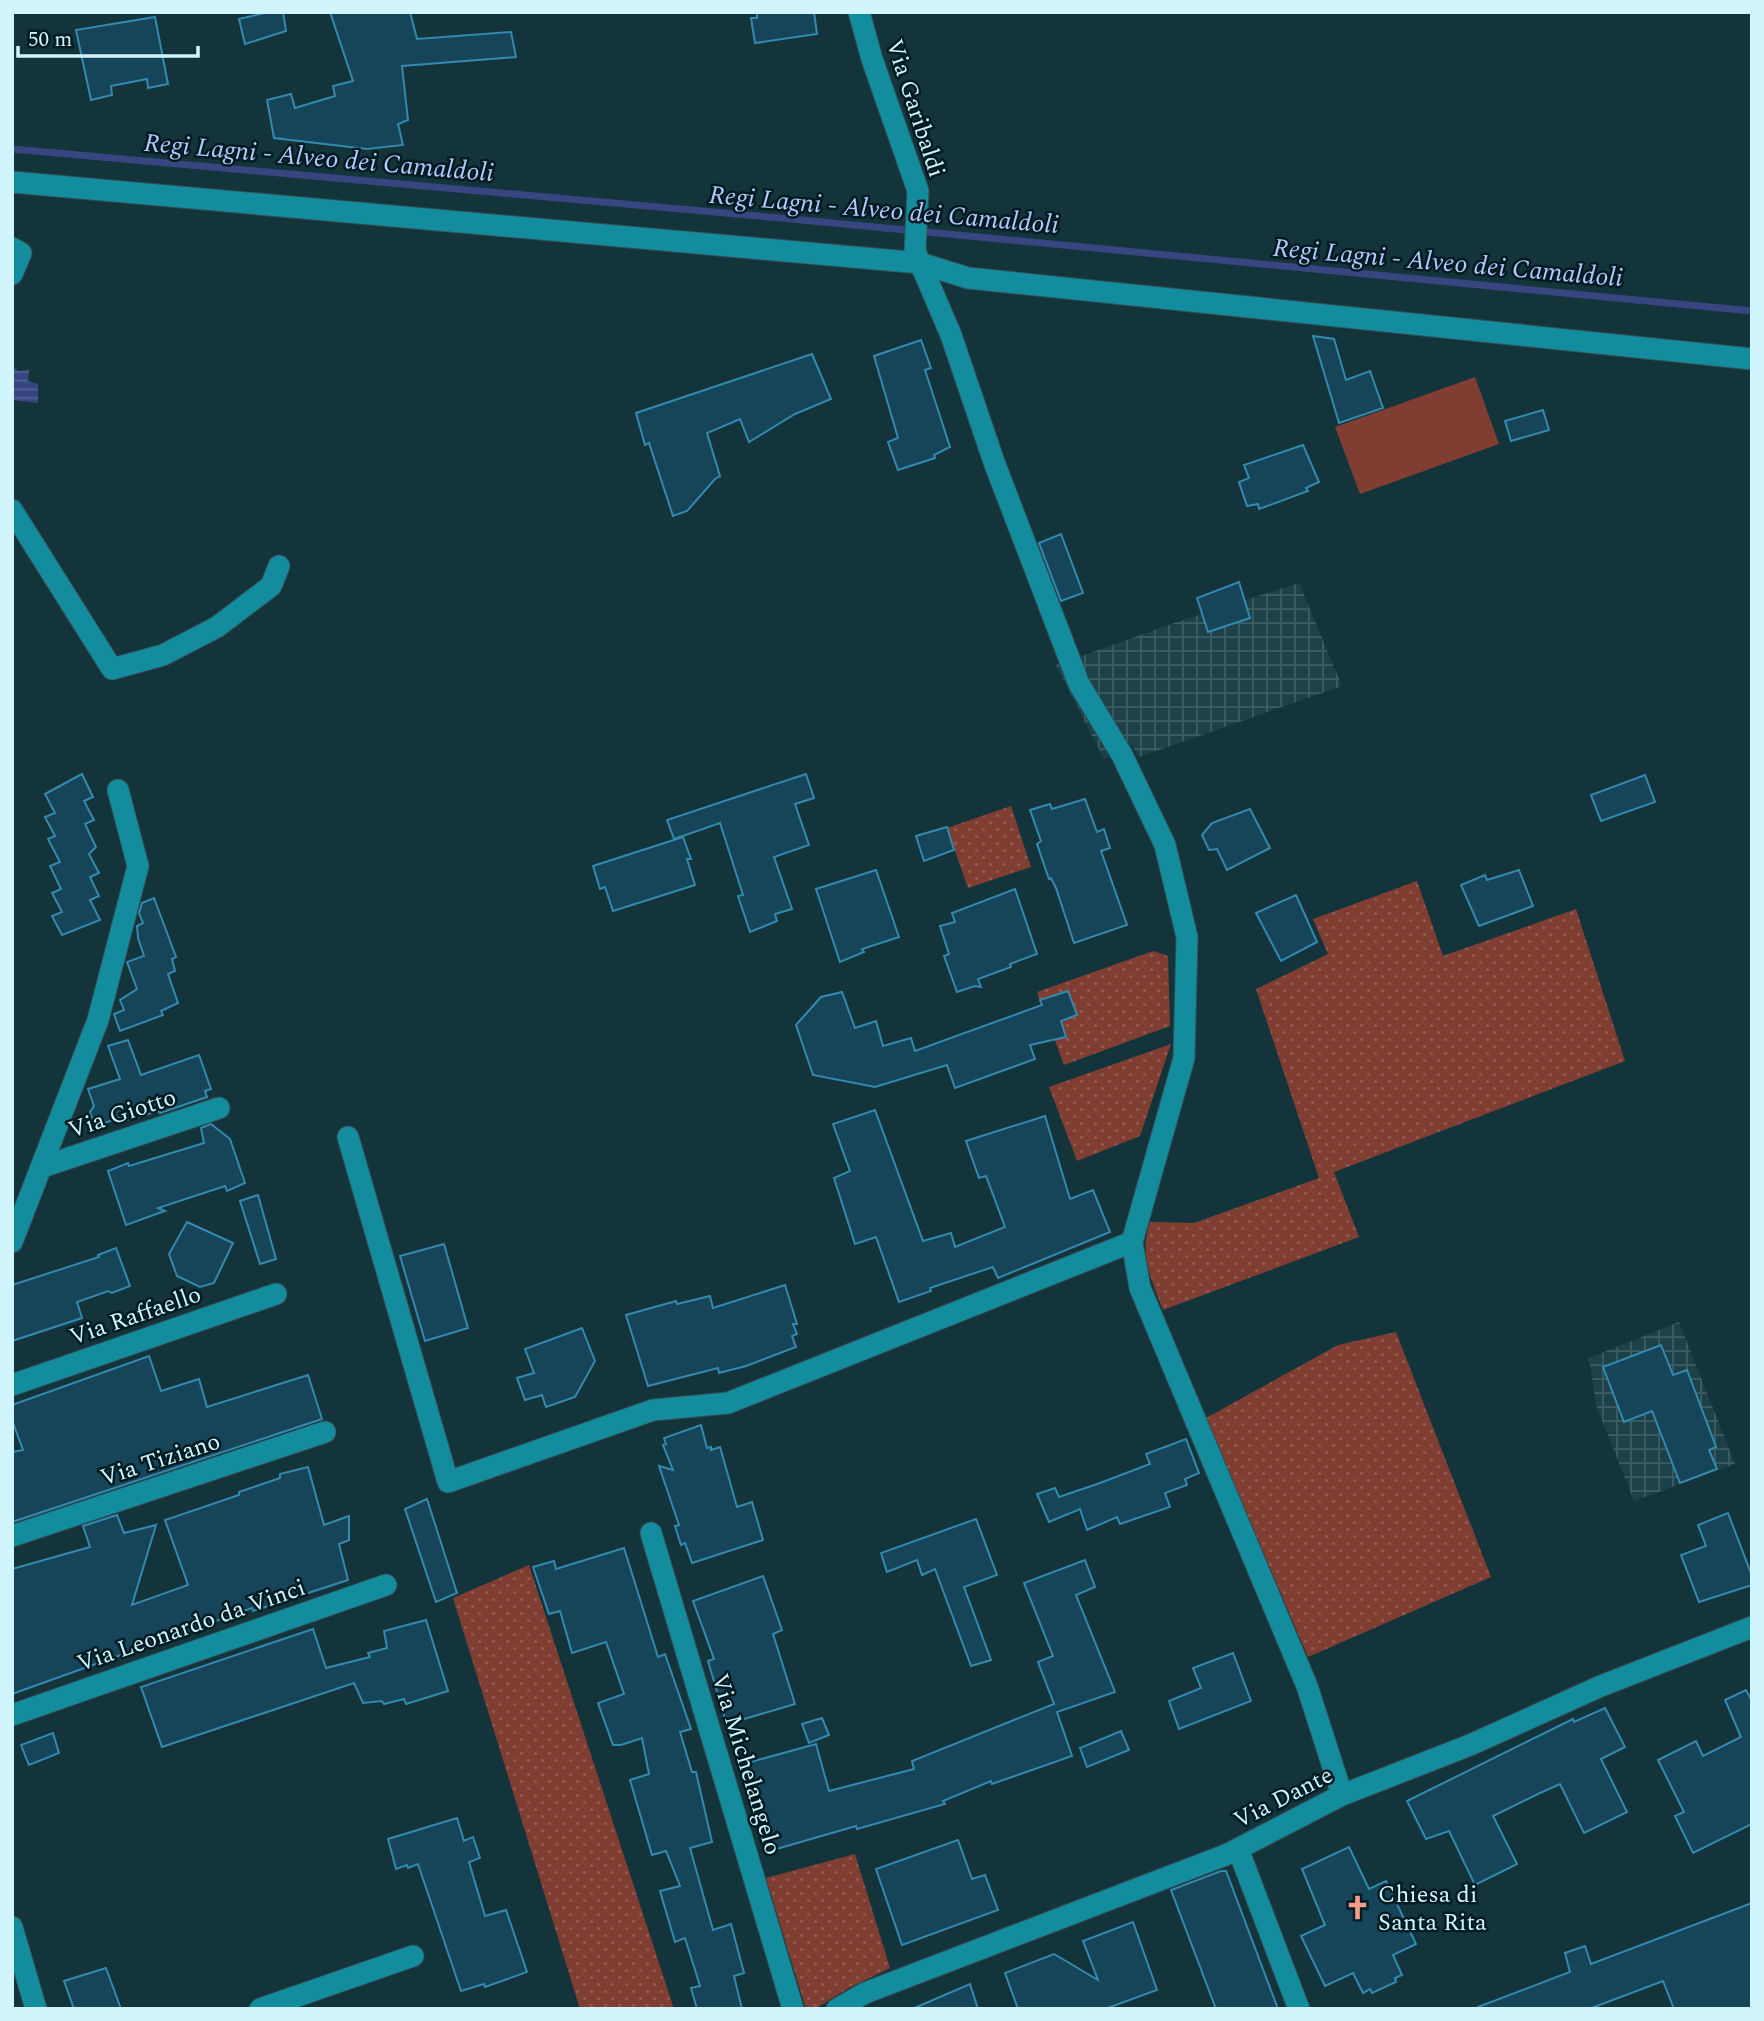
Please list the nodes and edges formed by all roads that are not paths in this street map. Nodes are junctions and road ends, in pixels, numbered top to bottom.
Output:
1 (859, 12) edge
2 (12, 182) edge
3 (12, 248) edge
4 (918, 257) junction
5 (12, 274) edge
6 (1752, 359) edge
7 (12, 509) edge
8 (279, 566) dead end
9 (118, 790) dead end
10 (219, 1108) dead end
11 (348, 1137) dead end
12 (42, 1167) junction
13 (12, 1242) edge
14 (1132, 1242) junction
15 (276, 1294) dead end
16 (12, 1385) edge
17 (325, 1432) dead end
18 (651, 1533) dead end
19 (12, 1536) edge
20 (386, 1585) dead end
21 (1752, 1627) edge
22 (12, 1715) edge
23 (1342, 1795) junction
24 (1238, 1849) junction
25 (12, 1927) edge
26 (413, 1956) dead end
27 (36, 2009) edge
28 (260, 2009) edge
29 (793, 2009) edge
30 (837, 2009) edge
31 (1299, 2009) edge

1 - 4 street, Via Garibaldi
2 - 4 street
3 - 5 street
4 - 6 street
4 - 14 street
7 - 8 street
9 - 12 street
10 - 12 street, Via Giotto
11 - 14 street
12 - 13 street
14 - 23 street
15 - 16 street, Via Raffaello
17 - 19 street, Via Tiziano
18 - 29 street, Via Michelangelo
20 - 22 street, Via Leonardo da Vinci
21 - 23 street, Via Dante
23 - 24 street, Via Dante
24 - 30 street, Via Dante
24 - 31 street
25 - 27 street
26 - 28 street

